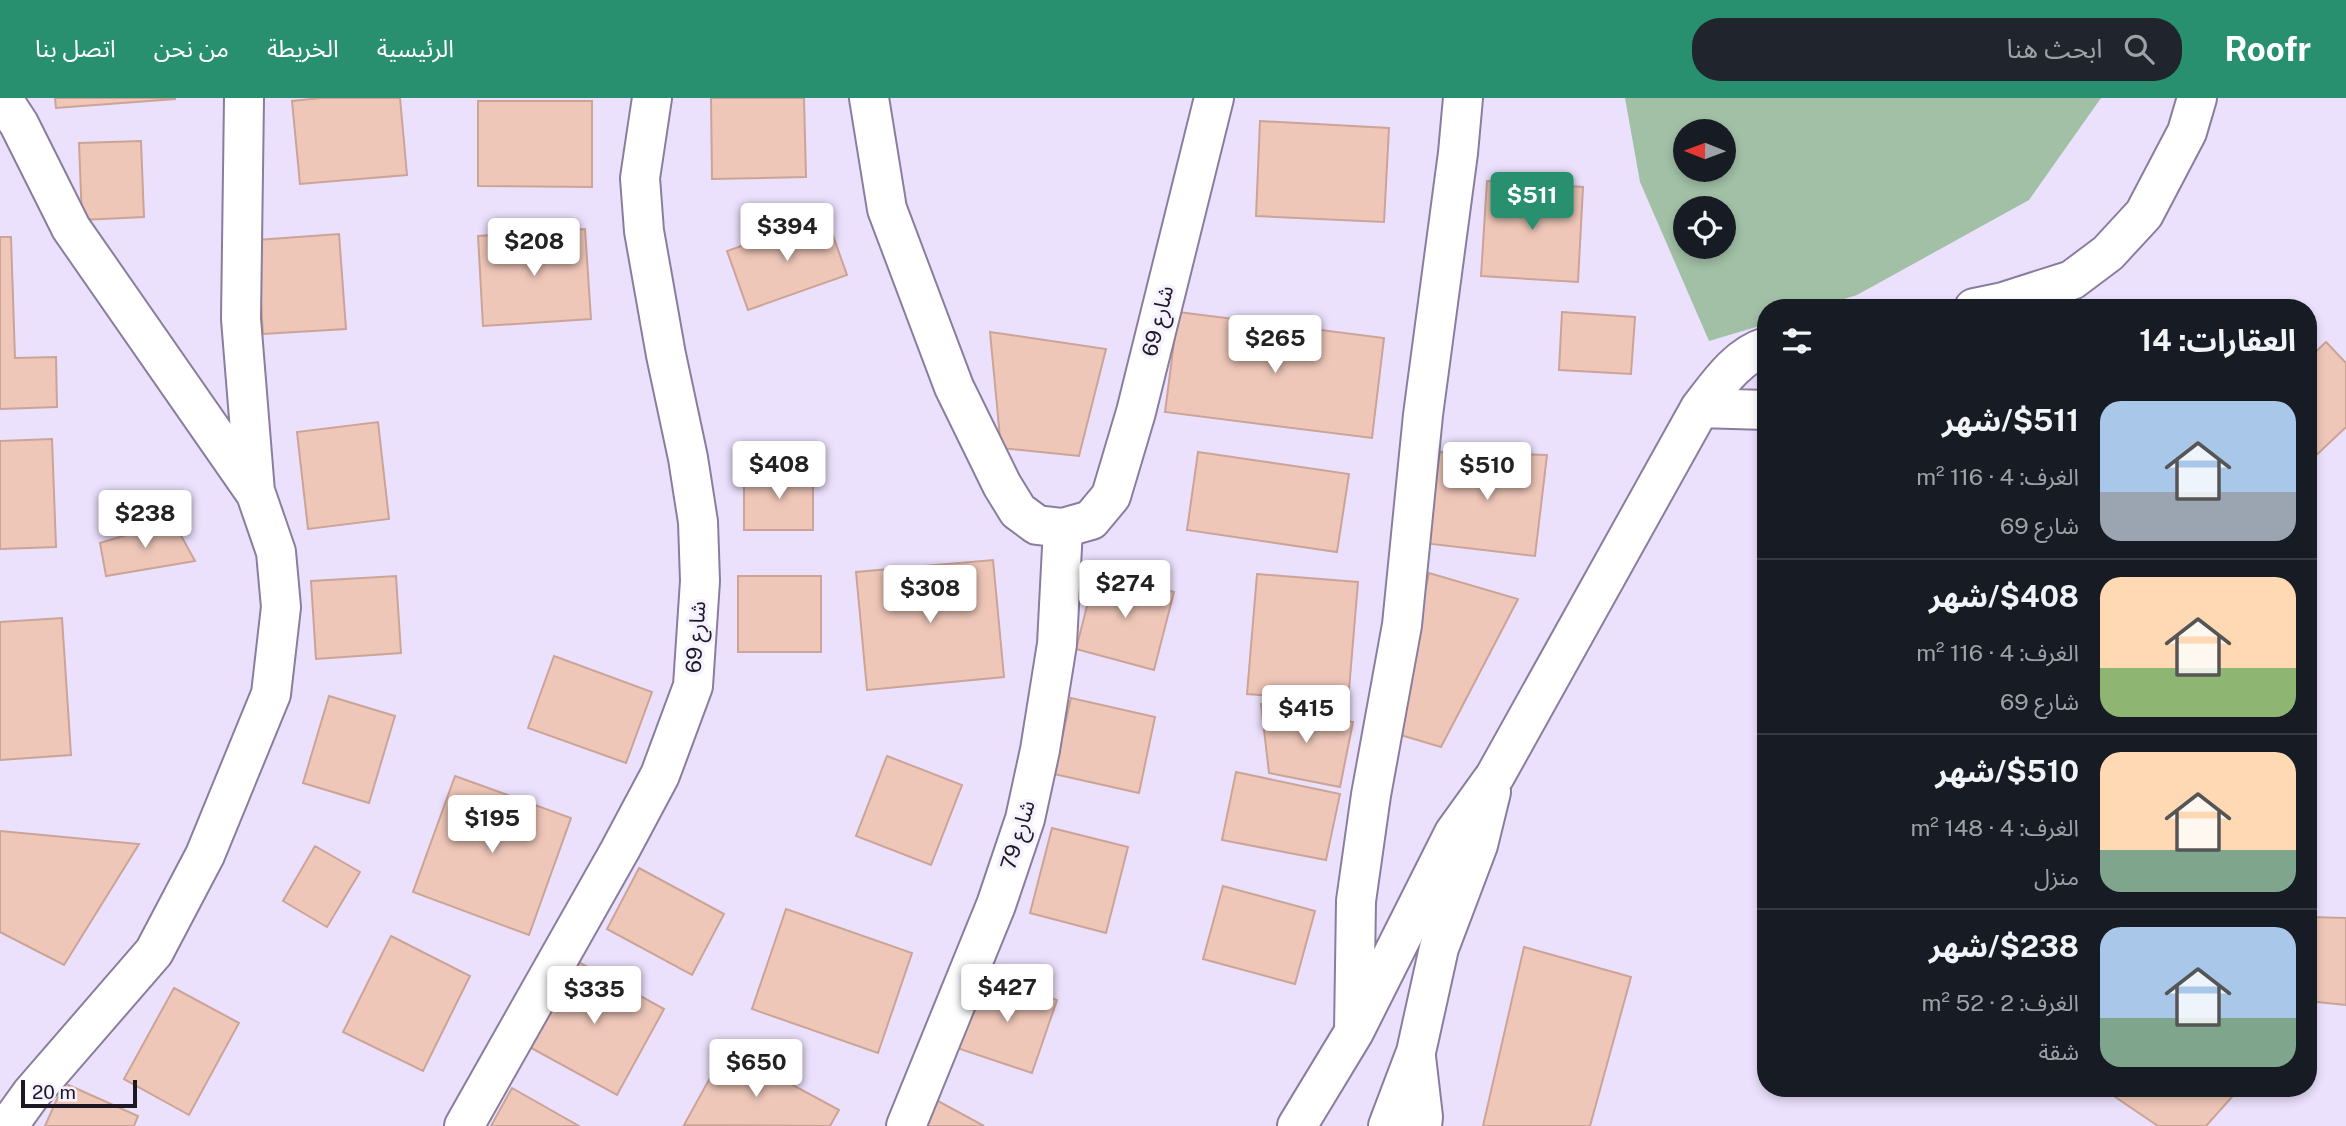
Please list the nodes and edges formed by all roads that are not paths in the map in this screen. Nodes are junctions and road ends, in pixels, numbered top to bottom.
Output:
1 (2, 98) edge
2 (244, 98) edge
3 (652, 98) edge
4 (869, 98) edge
5 (1214, 98) edge
6 (1464, 98) edge
7 (2197, 98) edge
8 (2012, 299) edge
9 (1757, 350) edge
10 (1700, 408) junction
11 (1757, 410) edge
12 (256, 494) junction
13 (1063, 528) junction
14 (1495, 776) junction
15 (1354, 1032) junction
16 (1416, 1052) junction
17 (8, 1126) edge
18 (464, 1126) edge
19 (906, 1126) edge
20 (1297, 1126) edge
21 (1388, 1126) edge
22 (1422, 1126) edge

1 - 12 street
2 - 12 street
3 - 18 street, شارع 69
4 - 13 street
5 - 13 street, شارع 69
6 - 15 street
7 - 8 street
9 - 10 street
10 - 11 street
10 - 14 street
12 - 17 street
13 - 19 street, شارع 79
14 - 15 street
14 - 16 street
15 - 20 street
16 - 21 street
16 - 22 street

